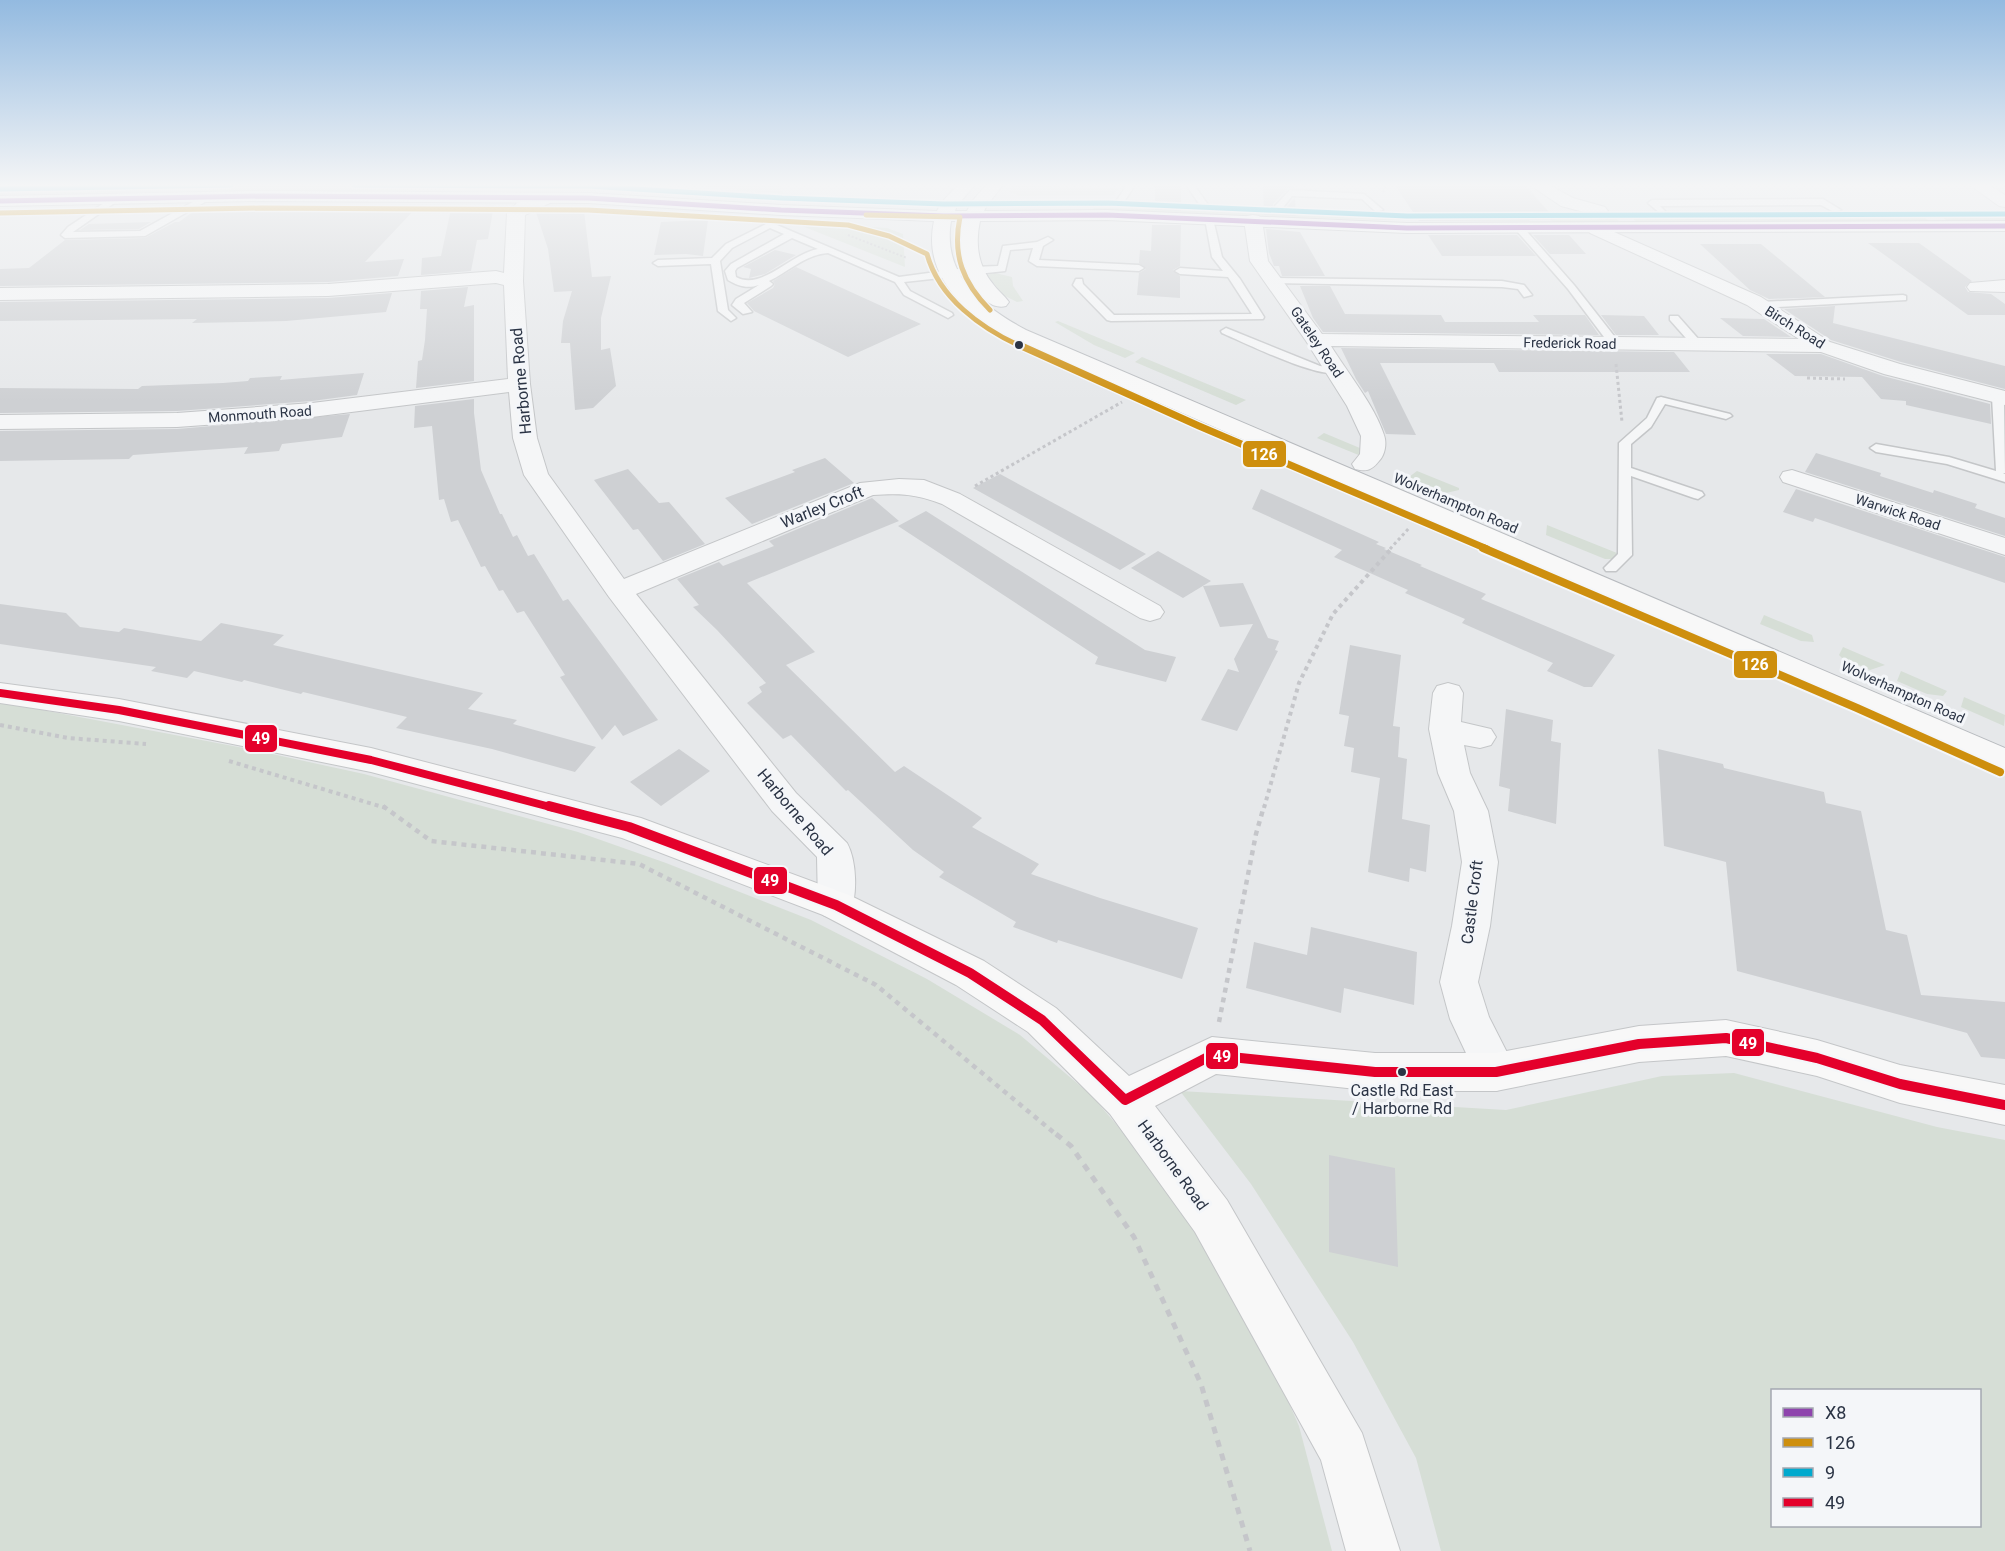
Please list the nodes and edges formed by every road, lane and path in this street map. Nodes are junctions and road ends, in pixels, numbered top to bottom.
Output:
1 (514, 257) edge
2 (717, 257) edge
3 (750, 257) edge
4 (801, 257) edge
5 (820, 257) edge
6 (849, 257) edge
7 (940, 257) edge
8 (968, 257) edge
9 (1004, 257) edge
10 (1036, 257) edge
11 (1217, 257) edge
12 (1258, 257) edge
13 (1545, 257) edge
14 (1669, 257) edge
15 (715, 261) junction
16 (658, 263) dead end
17 (1139, 268) dead end
18 (1180, 271) dead end
19 (961, 272) junction
20 (1229, 274) junction
21 (513, 280) junction
22 (898, 280) junction
23 (1079, 281) dead end
24 (1275, 281) junction
25 (2005, 286) edge
26 (1977, 287) dead end
27 (0, 294) edge
28 (1527, 295) dead end
29 (1903, 298) dead end
30 (1761, 305) junction
31 (747, 312) dead end
32 (948, 315) dead end
33 (731, 318) dead end
34 (1674, 318) dead end
35 (1226, 332) dead end
36 (1316, 340) junction
37 (1697, 345) junction
38 (1823, 346) junction
39 (1615, 350) junction
40 (1336, 371) junction
41 (519, 384) junction
42 (2002, 397) edge
43 (1125, 400) dead end
44 (1726, 416) dead end
45 (0, 422) edge
46 (1625, 442) junction
47 (1876, 448) dead end
48 (1957, 456) dead end
49 (1356, 470) junction
50 (1626, 470) junction
51 (2004, 473) edge
52 (1792, 477) dead end
53 (1698, 495) dead end
54 (951, 499) junction
55 (1414, 523) dead end
56 (2005, 547) edge
57 (1611, 568) junction
58 (619, 591) junction
59 (1150, 612) dead end
60 (0, 693) edge
61 (1448, 693) dead end
62 (0, 725) edge
63 (1445, 729) junction
64 (1480, 737) dead end
65 (2005, 737) edge
66 (158, 746) dead end
67 (225, 760) dead end
68 (2005, 761) edge
69 (836, 905) junction
70 (1212, 1055) junction
71 (1496, 1072) junction
72 (1125, 1100) junction
73 (2005, 1105) edge
74 (1250, 1551) edge
75 (1373, 1551) edge

1 - 21 street, Harborne Road
2 - 15 lane
3 - 4 lane
5 - 31 lane
6 - 22 lane
7 - 19 main road, Wolverhampton Road
8 - 19 main road, Wolverhampton Road
9 - 19 lane
10 - 17 lane
11 - 20 lane
12 - 24 street, Gateley Road
13 - 39 lane
14 - 30 street, Birch Road
15 - 16 lane
15 - 33 lane
18 - 20 lane
19 - 22 lane
19 - 49 main road, Wolverhampton Road
20 - 23 lane
21 - 27 street
21 - 41 street, Harborne Road
22 - 32 lane
24 - 28 lane
24 - 36 street, Gateley Road
25 - 26 street
29 - 30 lane
30 - 38 street, Birch Road
34 - 37 lane
35 - 40 lane
36 - 39 street, Frederick Road
36 - 40 street, Gateley Road
37 - 38 street, Frederick Road
37 - 39 street, Frederick Road
38 - 42 street, Birch Road
39 - 46 path
40 - 49 street, Gateley Road
41 - 45 street, Monmouth Road
41 - 58 street, Harborne Road
42 - 51 lane
43 - 54 path
44 - 46 lane
46 - 50 lane
47 - 51 lane
48 - 51 lane
49 - 57 main road, Wolverhampton Road
49 - 68 main road, Wolverhampton Road
50 - 53 lane
50 - 57 lane
52 - 56 street, Warwick Road
54 - 58 street, Warley Croft
54 - 59 street, Warley Croft
55 - 70 path
57 - 65 main road, Wolverhampton Road
58 - 69 street, Harborne Road
60 - 69 main road
61 - 63 street, Castle Croft
62 - 66 path
63 - 64 street
63 - 71 street, Castle Croft
67 - 74 path
69 - 72 main road, Harborne Road
70 - 71 main road
70 - 72 main road
71 - 73 main road
72 - 75 main road, Harborne Road

